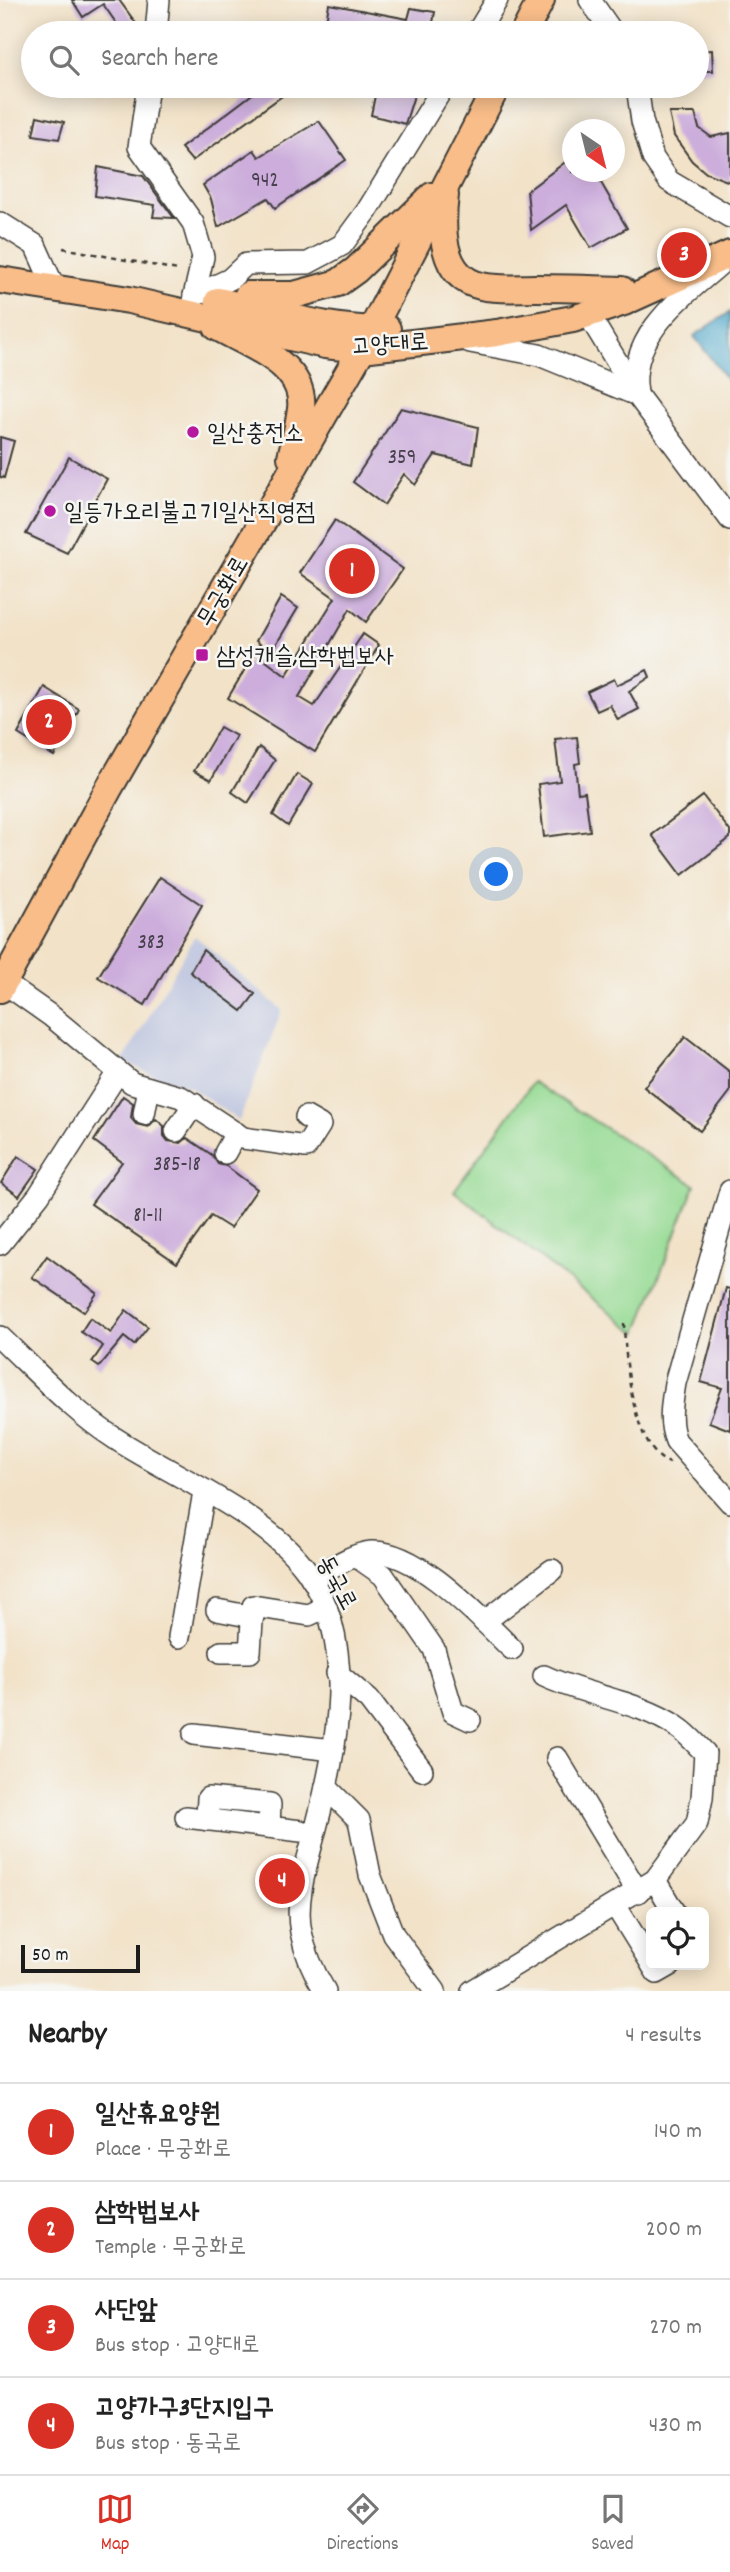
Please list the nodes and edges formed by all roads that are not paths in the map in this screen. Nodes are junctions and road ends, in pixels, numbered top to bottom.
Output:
1 (159, 0) edge
2 (497, 0) edge
3 (541, 0) edge
4 (590, 0) edge
5 (157, 21) edge
6 (484, 21) edge
7 (530, 21) edge
8 (604, 21) edge
9 (146, 98) edge
10 (437, 98) edge
11 (491, 98) edge
12 (639, 98) edge
13 (447, 183) junction
14 (730, 217) edge
15 (0, 223) edge
16 (730, 240) edge
17 (730, 255) edge
18 (0, 262) edge
19 (48, 276) junction
20 (0, 280) edge
21 (622, 290) junction
22 (192, 304) junction
23 (588, 314) junction
24 (451, 339) junction
25 (367, 340) junction
26 (637, 395) junction
27 (287, 480) junction
28 (730, 519) edge
29 (1, 984) edge
30 (118, 1072) junction
31 (149, 1088) junction
32 (194, 1104) junction
33 (144, 1114) dead end
34 (306, 1117) dead end
35 (176, 1131) dead end
36 (236, 1133) junction
37 (225, 1153) dead end
38 (730, 1191) edge
39 (0, 1244) edge
40 (0, 1337) edge
41 (204, 1492) junction
42 (730, 1502) edge
43 (357, 1557) junction
44 (552, 1570) dead end
45 (312, 1579) junction
46 (326, 1607) junction
47 (217, 1610) dead end
48 (253, 1617) junction
49 (484, 1622) junction
50 (178, 1637) dead end
51 (512, 1648) dead end
52 (221, 1652) dead end
53 (337, 1673) junction
54 (544, 1676) dead end
55 (470, 1720) dead end
56 (194, 1734) dead end
57 (333, 1750) junction
58 (557, 1758) dead end
59 (422, 1770) dead end
60 (326, 1787) junction
61 (321, 1810) junction
62 (196, 1819) dead end
63 (301, 1831) junction
64 (309, 1855) junction
65 (656, 1880) junction
66 (638, 1892) junction
67 (615, 1905) junction
68 (671, 1907) edge
69 (646, 1954) edge
70 (484, 1988) edge
71 (325, 1991) edge
72 (435, 1991) edge

1 - 5 street
2 - 6 street
3 - 7 main road
4 - 8 street
9 - 22 street
10 - 22 street
11 - 13 main road, 무궁화로
12 - 14 street
13 - 21 main road
13 - 22 main road
13 - 25 main road, 무궁화로
15 - 19 street
16 - 21 main road, 고양대로
17 - 23 main road, 고양대로
17 - 26 street
18 - 19 main road, 고양대로
19 - 20 main road, 고양대로
19 - 22 main road, 고양대로
21 - 25 main road, 고양대로
22 - 25 main road, 고양대로
22 - 27 main road
23 - 24 main road, 고양대로
23 - 26 street
24 - 25 main road, 고양대로
24 - 26 street
25 - 27 main road, 무궁화로
26 - 28 street
27 - 29 main road, 무궁화로
29 - 30 street, 무궁화로
30 - 31 street, 무궁화로
30 - 39 street
31 - 32 street, 무궁화로
31 - 33 street
32 - 35 street
32 - 36 street, 무궁화로
34 - 36 street, 무궁화로
36 - 37 street
38 - 42 street
40 - 41 street, 동국로
41 - 45 street, 동국로
41 - 50 street
43 - 45 street
43 - 49 street
43 - 55 street
44 - 49 street
45 - 46 street, 동국로
46 - 48 street
46 - 53 street, 동국로
47 - 48 street
48 - 52 street
49 - 51 street
53 - 57 street, 동국로
53 - 59 street
54 - 65 street
56 - 57 street
57 - 60 street, 동국로
58 - 66 street
60 - 61 street, 동국로
60 - 72 street
61 - 63 street
61 - 64 street, 동국로
62 - 63 street
63 - 64 street
64 - 71 street, 동국로
65 - 66 street
65 - 68 street
66 - 67 street
67 - 69 street
67 - 70 street

